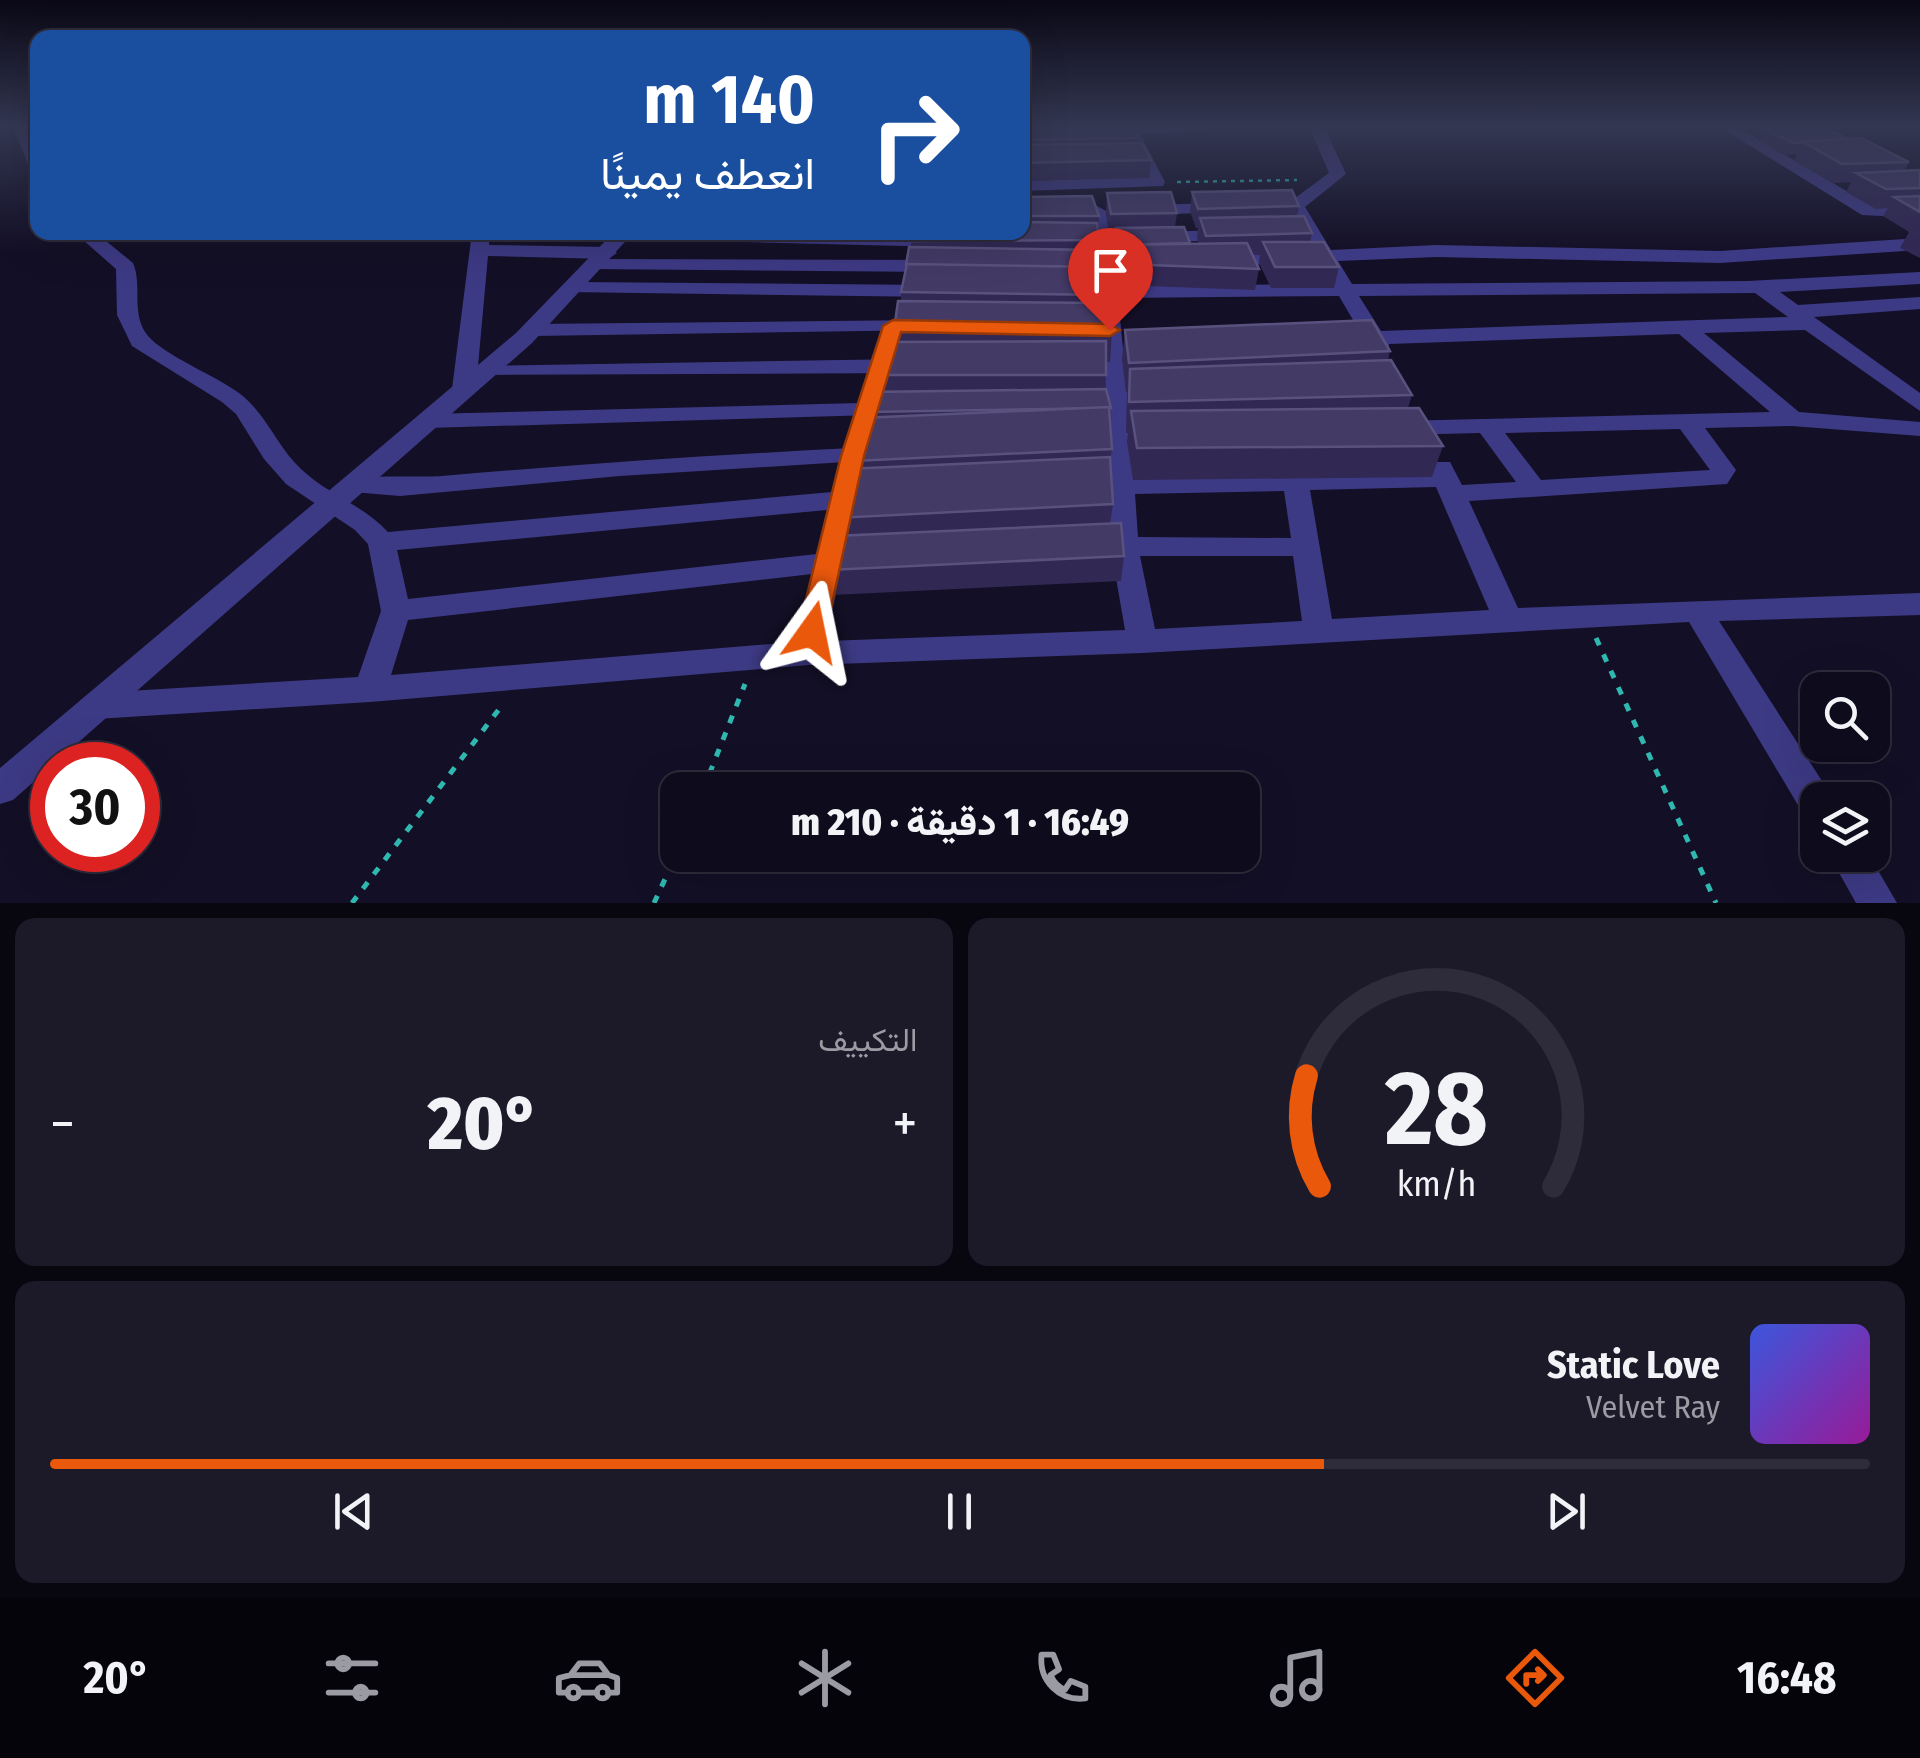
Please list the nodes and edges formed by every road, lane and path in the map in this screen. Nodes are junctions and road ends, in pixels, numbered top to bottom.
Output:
1 (1148, 168) edge
2 (1338, 168) edge
3 (1800, 168) edge
4 (1334, 180) junction
5 (1157, 182) junction
6 (1030, 186) edge
7 (1862, 188) edge
8 (1835, 190) junction
9 (1296, 206) junction
10 (1236, 208) edge
11 (1270, 208) edge
12 (1920, 213) edge
13 (1253, 234) edge
14 (93, 240) edge
15 (967, 240) edge
16 (1044, 240) edge
17 (480, 242) edge
18 (1920, 244) edge
19 (614, 246) edge
20 (1892, 247) junction
21 (1436, 251) junction
22 (906, 257) edge
23 (1324, 257) junction
24 (1720, 257) junction
25 (1104, 258) junction
26 (1196, 261) edge
27 (1920, 262) edge
28 (958, 266) edge
29 (1920, 278) edge
30 (1760, 287) junction
31 (575, 288) junction
32 (1467, 290) junction
33 (963, 291) edge
34 (1042, 292) edge
35 (1350, 301) junction
36 (1920, 303) edge
37 (1802, 318) junction
38 (893, 326) junction
39 (952, 327) edge
40 (1684, 327) junction
41 (533, 330) junction
42 (1112, 334) junction
43 (1376, 337) junction
44 (1320, 341) edge
45 (881, 366) junction
46 (932, 366) edge
47 (1042, 367) edge
48 (1389, 368) edge
49 (475, 380) junction
50 (1404, 398) edge
51 (1122, 399) junction
52 (1920, 404) edge
53 (1088, 408) edge
54 (865, 410) junction
55 (930, 410) edge
56 (1792, 419) junction
57 (427, 421) junction
58 (1687, 421) junction
59 (1486, 426) junction
60 (1418, 427) junction
61 (1379, 429) edge
62 (1920, 430) edge
63 (1059, 436) edge
64 (1118, 437) junction
65 (1195, 438) edge
66 (860, 447) junction
67 (1296, 483) junction
68 (352, 484) junction
69 (1121, 486) junction
70 (1450, 486) junction
71 (1056, 488) edge
72 (1535, 490) junction
73 (904, 495) edge
74 (844, 499) junction
75 (329, 503) junction
76 (381, 542) junction
77 (1124, 544) junction
78 (1308, 547) junction
79 (1068, 548) edge
80 (884, 556) edge
81 (828, 558) junction
82 (1920, 604) edge
83 (396, 611) junction
84 (1697, 611) junction
85 (1586, 615) junction
86 (1508, 620) junction
87 (1318, 631) junction
88 (1142, 642) junction
89 (808, 653) junction
90 (756, 656) junction
91 (524, 677) junction
92 (370, 689) junction
93 (96, 706) junction
94 (710, 772) edge
95 (1803, 782) edge
96 (0, 789) edge
97 (668, 872) edge
98 (1859, 872) edge
99 (352, 903) edge
100 (654, 903) edge
101 (1716, 903) edge
102 (1878, 903) edge

1 - 5 street
2 - 4 street
3 - 8 street
4 - 5 path
4 - 9 street
5 - 6 street
7 - 8 street
8 - 12 street
9 - 11 street
9 - 23 street
10 - 25 street
13 - 25 street
14 - 75 street
15 - 22 street
16 - 25 street
17 - 19 street
17 - 49 street
18 - 20 street
19 - 22 street
19 - 22 street
19 - 31 street
20 - 24 street
20 - 27 street
21 - 23 street
21 - 24 street
21 - 32 street
22 - 28 street
22 - 31 street
22 - 33 street
22 - 38 street
23 - 26 street
23 - 35 street
24 - 30 street
25 - 42 street
29 - 30 street
30 - 32 street
30 - 37 street
31 - 41 street
32 - 35 street
34 - 42 street
35 - 42 street
35 - 43 street
36 - 37 street
37 - 40 street
37 - 52 street
38 - 39 street
38 - 41 street
38 - 45 street
40 - 43 street
40 - 56 street
41 - 49 street
42 - 47 street
42 - 51 street
43 - 44 street
43 - 48 street
45 - 46 street
45 - 49 street
45 - 54 street
49 - 57 street
50 - 60 street
51 - 53 street
51 - 64 street
54 - 55 street
54 - 57 street
54 - 66 street
56 - 58 street
56 - 62 street
57 - 68 street
58 - 59 street
58 - 72 street
59 - 60 street
59 - 72 street
60 - 61 street
60 - 70 street
63 - 64 street
64 - 65 street
64 - 69 street
66 - 68 street
66 - 74 street
67 - 69 street
67 - 70 street
67 - 78 street
68 - 75 street
69 - 71 street
69 - 77 street
70 - 72 street
70 - 86 street
73 - 74 street
74 - 76 street
74 - 81 street
75 - 76 street
75 - 93 street
76 - 83 street
77 - 78 street
77 - 79 street
77 - 88 street
78 - 87 street
80 - 81 street
81 - 83 street
81 - 89 street
82 - 84 street
83 - 92 street
84 - 85 street
84 - 95 street
85 - 86 street
85 - 101 path
86 - 87 street
87 - 88 street
88 - 89 street
89 - 90 street
90 - 91 street
90 - 94 path
91 - 92 street
91 - 99 path
92 - 93 street
93 - 96 street
97 - 100 path
98 - 102 street

